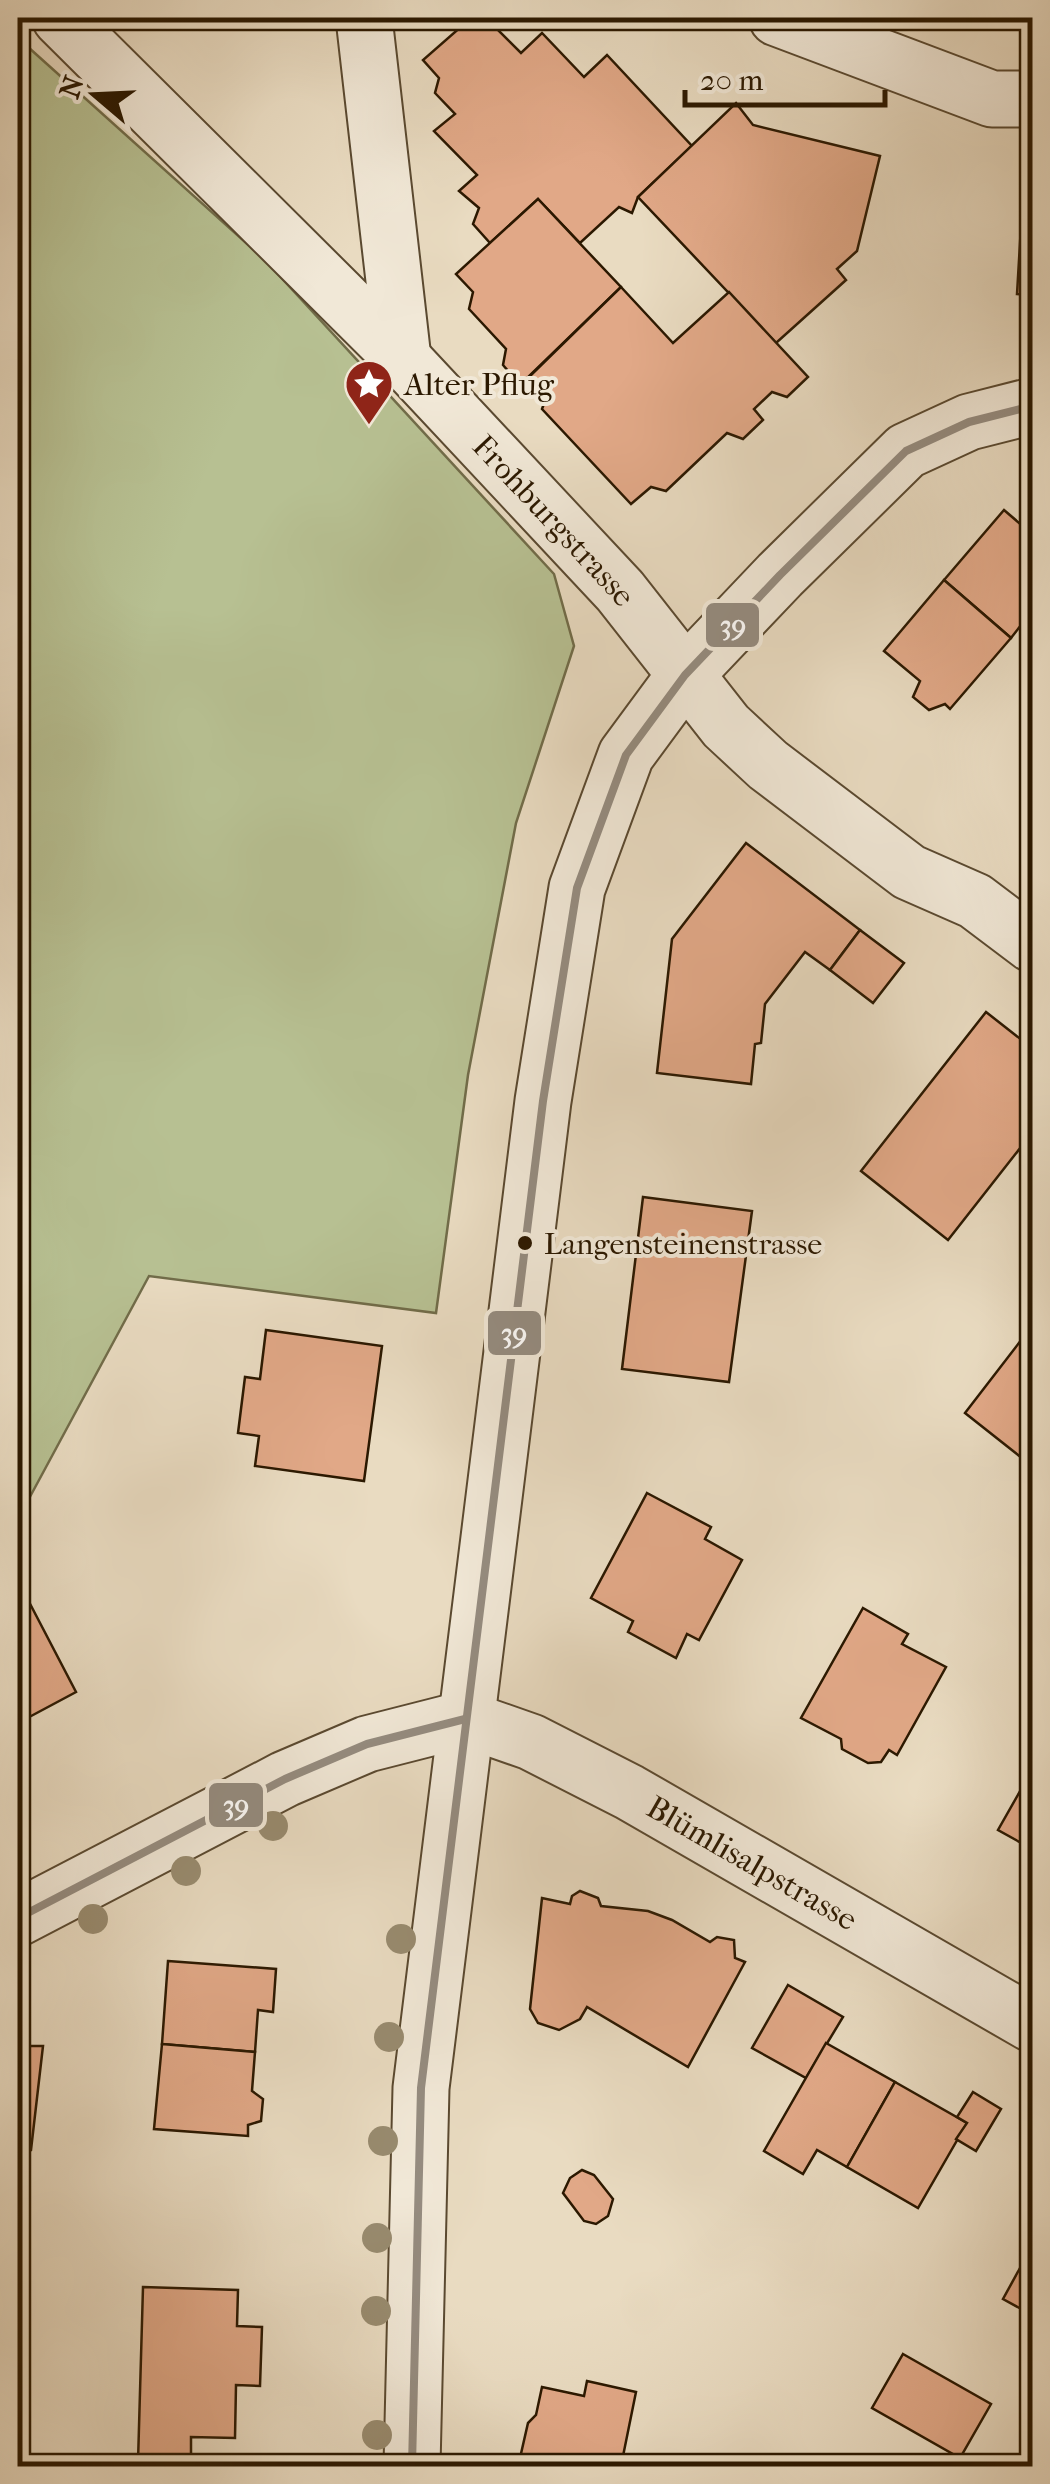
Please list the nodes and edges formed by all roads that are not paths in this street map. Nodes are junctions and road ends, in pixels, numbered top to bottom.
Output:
1 (60, 18) edge
2 (364, 18) edge
3 (777, 18) edge
4 (1032, 99) edge
5 (402, 359) junction
6 (1032, 406) edge
7 (685, 675) junction
8 (1032, 944) edge
9 (465, 1719) junction
10 (18, 1918) edge
11 (1032, 2024) edge
12 (412, 2459) edge

1 - 5 street, Frohburgstrasse
2 - 5 street
3 - 4 street
5 - 7 street, Frohburgstrasse
6 - 7 street
7 - 8 street, Frohburgstrasse
7 - 9 street
9 - 10 street
9 - 11 street, Blümlisalpstrasse
9 - 12 street

